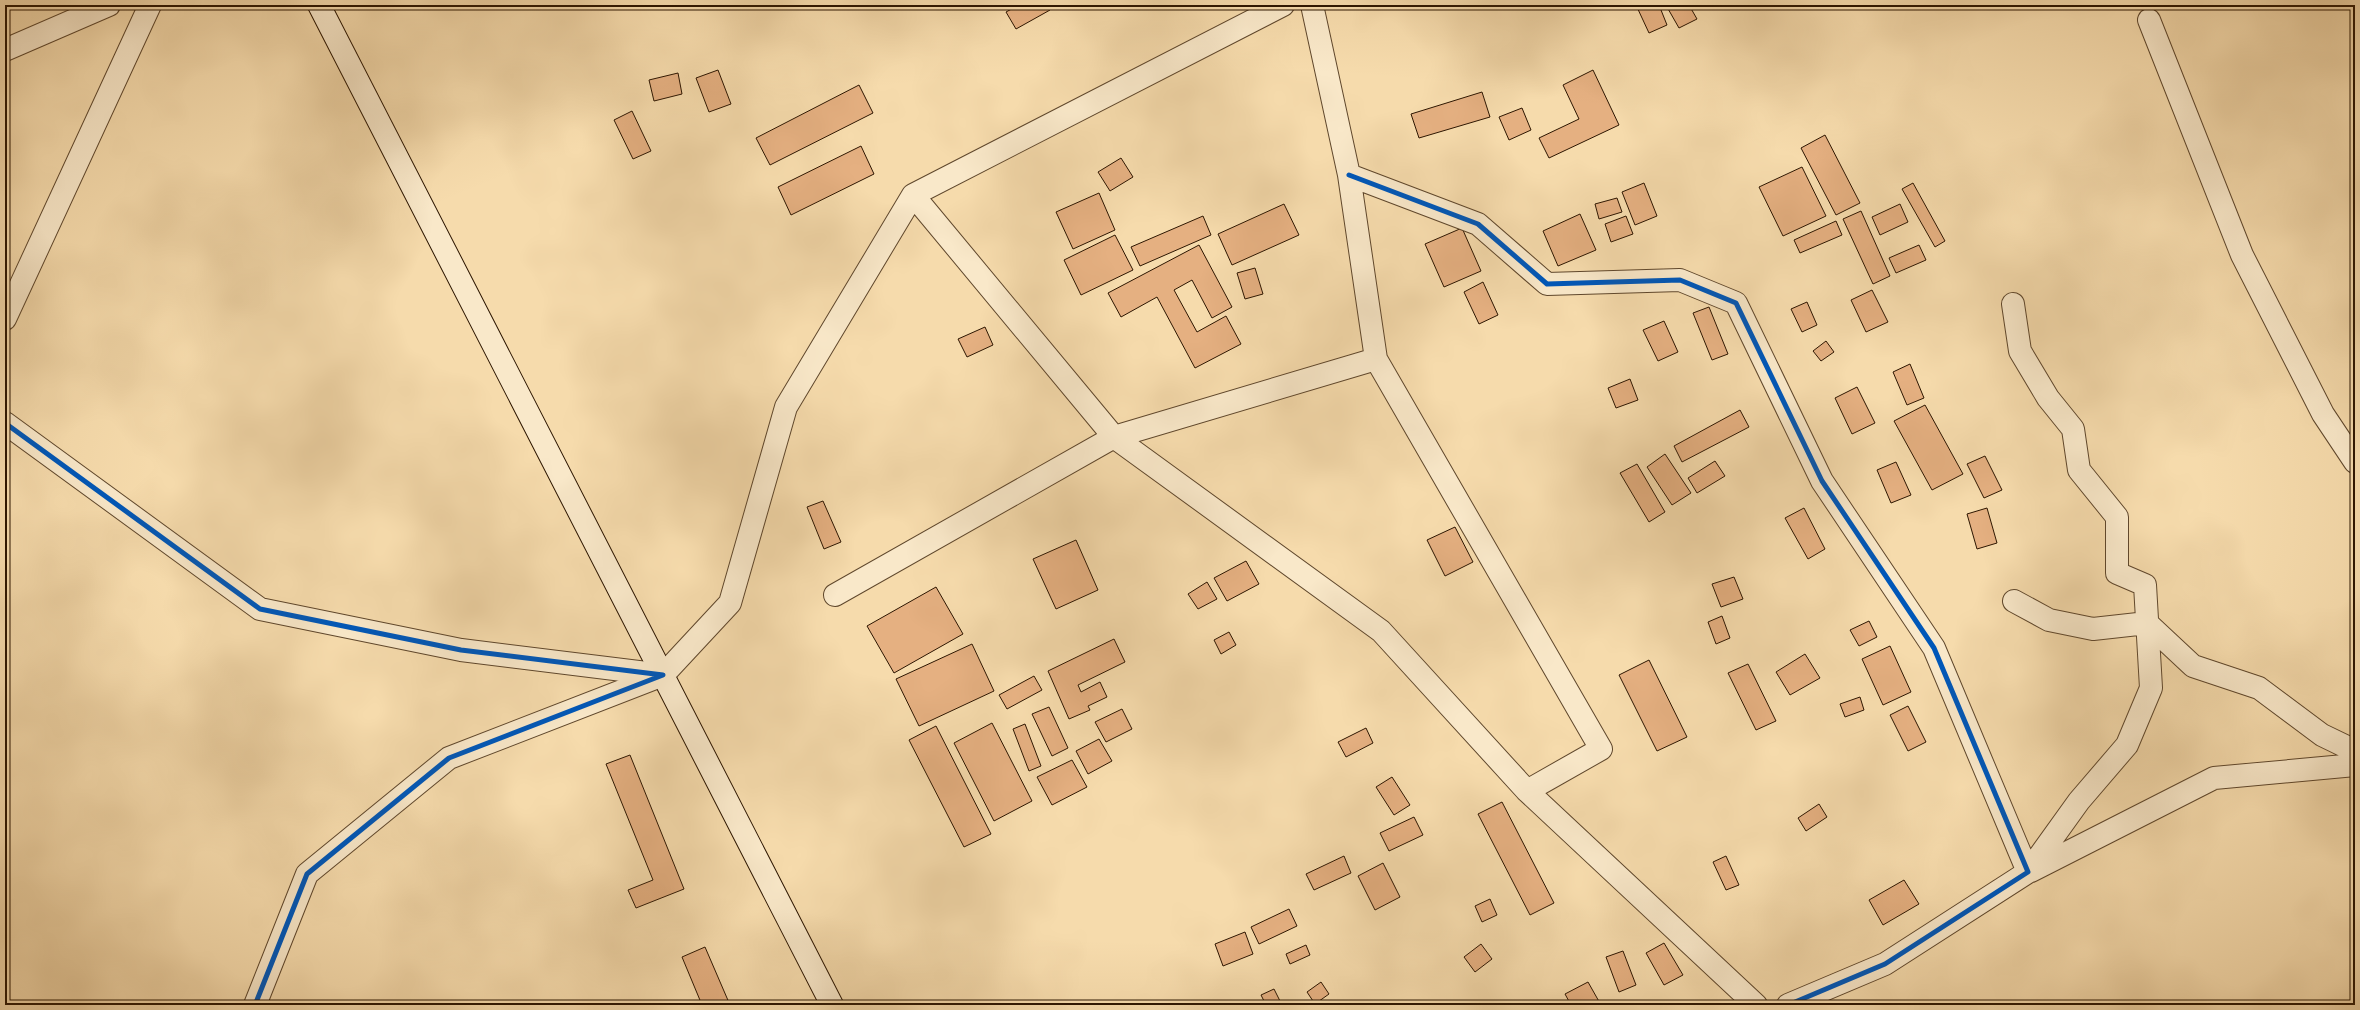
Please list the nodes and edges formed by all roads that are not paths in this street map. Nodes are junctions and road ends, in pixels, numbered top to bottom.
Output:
1 (109, 5) edge
2 (150, 5) edge
3 (319, 5) edge
4 (1283, 5) edge
5 (1312, 5) edge
6 (2149, 20) dead end
7 (5, 50) edge
8 (1349, 175) junction
9 (913, 195) junction
10 (2013, 304) dead end
11 (5, 319) edge
12 (1376, 359) junction
13 (5, 423) edge
14 (1114, 437) junction
15 (2355, 462) edge
16 (835, 595) dead end
17 (2014, 601) dead end
18 (2147, 623) junction
19 (663, 675) junction
20 (2355, 752) edge
21 (2355, 765) edge
22 (1527, 791) junction
23 (2028, 872) junction
24 (255, 1005) edge
25 (832, 1005) edge
26 (1756, 1005) edge
27 (1788, 1005) edge

1 - 7 street
2 - 11 street
3 - 19 street
4 - 9 street
5 - 8 street
6 - 15 street
8 - 12 street
8 - 23 street
9 - 14 street
9 - 19 street
10 - 18 street
12 - 14 street
12 - 22 street
13 - 19 street
14 - 16 street
14 - 22 street
17 - 18 street
18 - 20 street
18 - 23 street
19 - 24 street
19 - 25 street
21 - 23 street
22 - 26 street
23 - 27 street

